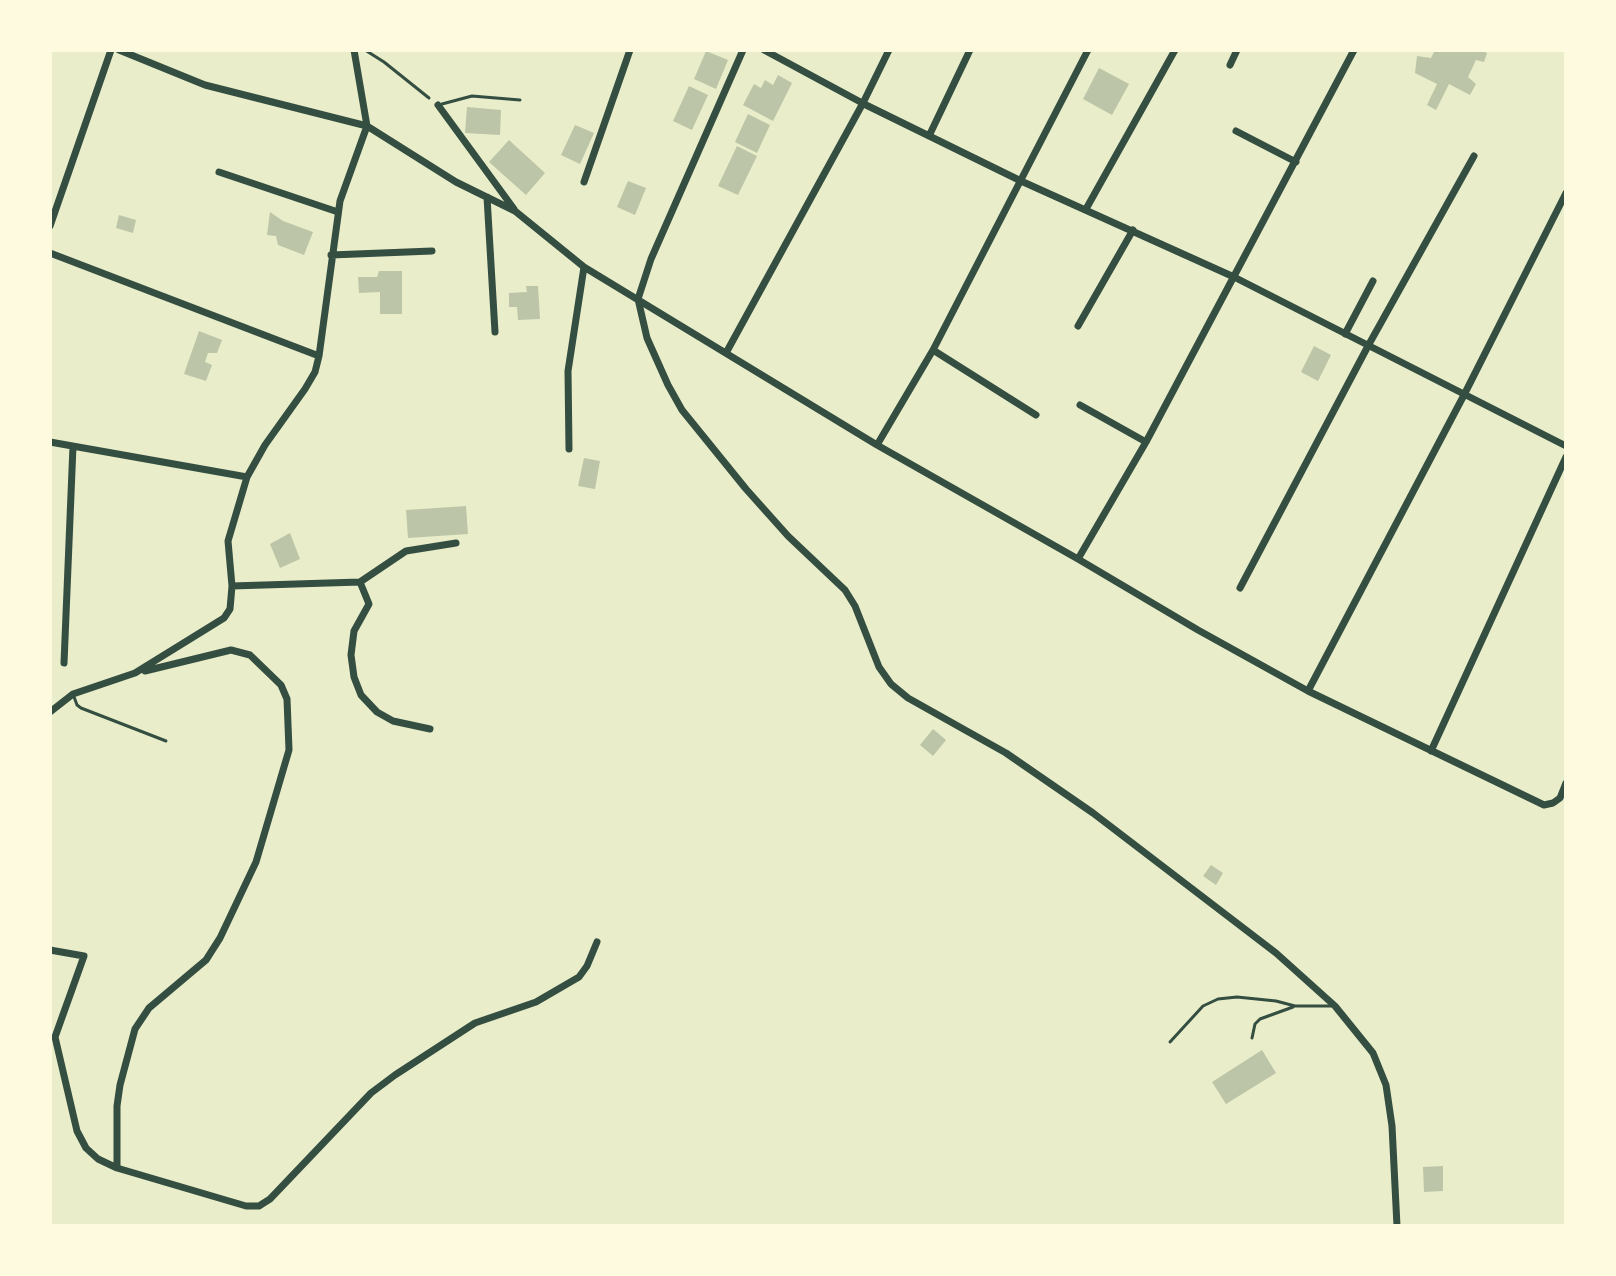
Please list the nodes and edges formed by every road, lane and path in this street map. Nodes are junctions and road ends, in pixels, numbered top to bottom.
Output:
1 (111, 50) edge
2 (119, 50) edge
3 (354, 50) edge
4 (364, 50) edge
5 (630, 50) edge
6 (743, 50) edge
7 (764, 50) edge
8 (889, 50) edge
9 (970, 50) edge
10 (1088, 50) edge
11 (1175, 50) edge
12 (1237, 50) edge
13 (1354, 50) edge
14 (1230, 65) dead end
15 (520, 100) dead end
16 (863, 103) junction
17 (438, 105) junction
18 (367, 126) junction
19 (1236, 131) dead end
20 (929, 136) junction
21 (1474, 156) dead end
22 (1296, 162) junction
23 (219, 172) dead end
24 (1021, 181) junction
25 (584, 182) dead end
26 (1566, 193) edge
27 (487, 197) junction
28 (1086, 209) junction
29 (515, 211) junction
30 (338, 212) junction
31 (50, 226) edge
32 (1133, 230) junction
33 (432, 251) dead end
34 (50, 253) edge
35 (331, 255) junction
36 (584, 267) junction
37 (1234, 277) junction
38 (1373, 281) dead end
39 (638, 299) junction
40 (1078, 326) dead end
41 (495, 332) dead end
42 (1345, 334) junction
43 (1368, 346) junction
44 (933, 350) junction
45 (726, 353) junction
46 (319, 356) junction
47 (1464, 395) junction
48 (1080, 405) dead end
49 (1036, 415) dead end
50 (50, 442) edge
51 (1146, 442) junction
52 (877, 445) junction
53 (73, 446) junction
54 (1566, 446) edge
55 (569, 449) dead end
56 (1566, 457) edge
57 (247, 477) junction
58 (456, 543) dead end
59 (1078, 559) junction
60 (360, 582) junction
61 (232, 586) junction
62 (1240, 588) dead end
63 (64, 663) dead end
64 (135, 673) junction
65 (1308, 691) junction
66 (73, 694) junction
67 (50, 712) edge
68 (430, 729) dead end
69 (166, 741) dead end
70 (1431, 751) junction
71 (1566, 783) edge
72 (597, 942) dead end
73 (50, 950) edge
74 (1295, 1006) junction
75 (1335, 1006) junction
76 (52, 1036) edge
77 (1252, 1038) dead end
78 (1170, 1042) dead end
79 (117, 1168) junction
80 (1397, 1226) edge

1 - 31 street
2 - 18 street
3 - 18 street
4 - 17 path
5 - 25 street
6 - 39 street
7 - 16 street
8 - 16 street
9 - 20 street
10 - 24 street
11 - 28 street
12 - 14 street
13 - 22 street
15 - 17 lane
16 - 20 street
16 - 45 street
17 - 29 street
18 - 27 street
18 - 30 street
19 - 22 street
20 - 24 street
21 - 43 street
22 - 37 street
23 - 30 street
24 - 28 street
24 - 44 street
26 - 47 street
27 - 29 street
27 - 41 street
28 - 32 street
29 - 36 street
30 - 35 street
32 - 37 street
32 - 40 street
33 - 35 street
34 - 46 street
35 - 46 street
36 - 39 street
36 - 55 street
37 - 42 street
37 - 51 street
38 - 42 street
39 - 45 street
39 - 75 street
42 - 43 street
43 - 47 street
43 - 62 street
44 - 49 street
44 - 52 street
45 - 52 street
46 - 57 street
47 - 54 street
47 - 65 street
48 - 51 street
50 - 53 street
51 - 59 street
52 - 59 street
53 - 57 street
53 - 63 street
56 - 70 street
57 - 61 street
58 - 60 street
59 - 65 street
60 - 61 street
60 - 68 street
61 - 64 street
64 - 66 street
64 - 79 street
65 - 70 street
66 - 67 street
66 - 69 lane
70 - 71 street
72 - 79 street
73 - 76 street
74 - 75 lane
74 - 77 lane
74 - 78 lane
75 - 80 street
76 - 79 street

